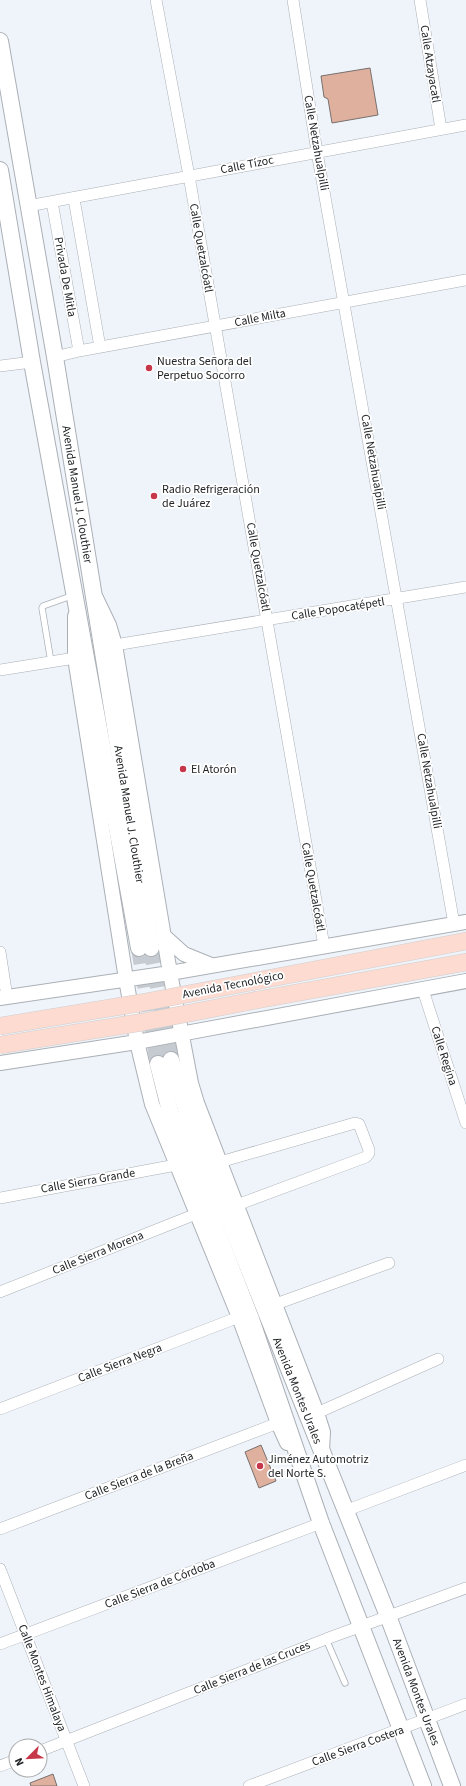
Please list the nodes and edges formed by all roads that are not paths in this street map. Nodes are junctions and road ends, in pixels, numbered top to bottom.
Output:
1 (156, 0) edge
2 (293, 0) edge
3 (420, 0) edge
4 (0, 41) edge
5 (466, 125) edge
6 (440, 129) junction
7 (317, 152) junction
8 (0, 170) edge
9 (189, 176) junction
10 (74, 199) junction
11 (52, 202) junction
12 (3, 205) edge
13 (28, 206) junction
14 (466, 280) edge
15 (344, 302) junction
16 (215, 326) junction
17 (100, 347) junction
18 (79, 351) junction
19 (55, 357) junction
20 (32, 362) junction
21 (0, 366) edge
22 (466, 587) edge
23 (94, 596) junction
24 (75, 599) junction
25 (397, 599) junction
26 (267, 621) junction
27 (115, 645) junction
28 (75, 658) junction
29 (51, 662) junction
30 (0, 670) edge
31 (460, 923) edge
32 (164, 936) junction
33 (460, 943) edge
34 (324, 946) junction
35 (0, 952) edge
36 (458, 963) edge
37 (211, 965) junction
38 (170, 973) junction
39 (126, 979) junction
40 (466, 981) edge
41 (422, 990) junction
42 (4, 997) edge
43 (0, 1026) edge
44 (182, 1033) junction
45 (137, 1042) junction
46 (0, 1045) edge
47 (0, 1063) edge
48 (466, 1123) edge
49 (220, 1162) junction
50 (176, 1165) junction
51 (0, 1198) edge
52 (237, 1205) junction
53 (196, 1214) junction
54 (389, 1263) dead end
55 (0, 1292) edge
56 (276, 1304) junction
57 (240, 1317) junction
58 (438, 1359) dead end
59 (0, 1410) edge
60 (317, 1413) junction
61 (278, 1423) junction
62 (322, 1453) junction
63 (301, 1463) junction
64 (466, 1465) edge
65 (345, 1510) junction
66 (321, 1523) junction
67 (0, 1529) edge
68 (0, 1569) edge
69 (466, 1588) edge
70 (388, 1616) junction
71 (361, 1626) junction
72 (25, 1634) junction
73 (326, 1639) junction
74 (0, 1644) edge
75 (345, 1683) dead end
76 (466, 1704) edge
77 (427, 1720) junction
78 (402, 1730) junction
79 (67, 1741) junction
80 (48, 1748) edge
81 (84, 1786) edge
82 (249, 1786) edge
83 (423, 1786) edge
84 (452, 1786) edge

1 - 9 street, Calle Quetzalcóatl
2 - 7 street, Calle Netzahualpilli
3 - 6 street, Calle Atzayacatl
4 - 13 main road, Avenida Manuel J. Clouthier
5 - 6 street, Calle Tízoc
6 - 7 street, Calle Tízoc
7 - 9 street, Calle Tízoc
7 - 15 street, Calle Netzahualpilli
8 - 12 main road, Avenida Manuel J. Clouthier
9 - 10 street, Calle Tízoc
9 - 16 street, Calle Quetzalcóatl
10 - 11 street, Calle Tízoc
10 - 17 street, Privada De Mitla
11 - 13 street, Calle Tízoc
11 - 18 street, Privada De Mitla
12 - 20 main road, Avenida Manuel J. Clouthier
13 - 19 main road, Avenida Manuel J. Clouthier
14 - 15 street, Calle Milta
15 - 16 street, Calle Milta
15 - 25 street, Calle Netzahualpilli
16 - 17 street, Calle Milta
16 - 26 street, Calle Quetzalcóatl
17 - 18 street, Calle Milta
18 - 19 street, Calle Milta
19 - 23 main road, Avenida Manuel J. Clouthier
20 - 21 street
20 - 24 main road, Avenida Manuel J. Clouthier
22 - 25 street, Calle Popocatépetl
23 - 24 main road, Avenida Manuel J. Clouthier
23 - 27 street
24 - 28 street
24 - 29 lane
25 - 26 street, Calle Popocatépetl
25 - 31 street, Calle Netzahualpilli
26 - 27 street, Calle Popocatépetl
26 - 34 street, Calle Quetzalcóatl
27 - 32 street
28 - 29 street
28 - 39 street
29 - 30 street
31 - 34 street, Avenida Tecnológico
32 - 37 street
32 - 38 street
33 - 43 main road, Avenida Tecnológico, bridge
34 - 37 street, Avenida Tecnológico
35 - 42 street
36 - 46 main road, Avenida Tecnológico, bridge
37 - 38 street, Avenida Tecnológico
38 - 39 street, Avenida Tecnológico
38 - 44 street
39 - 42 street, Avenida Tecnológico
39 - 45 street
40 - 41 street
41 - 44 street
41 - 48 street, Calle Regina
44 - 45 street
44 - 49 street
45 - 47 street
45 - 50 street
49 - 52 street
49 - 52 street
50 - 51 street, Calle Sierra Grande
50 - 53 street
52 - 56 street
53 - 55 street, Calle Sierra Morena
53 - 57 street
54 - 56 street
56 - 60 street
57 - 59 street, Calle Sierra Negra
57 - 61 street
58 - 60 street
60 - 62 street
61 - 63 street
61 - 67 street, Calle Sierra de la Breña
62 - 63 main road, Avenida Montes Urales
62 - 65 main road, Avenida Montes Urales
63 - 66 main road, Avenida Montes Urales
64 - 65 street
65 - 70 main road, Avenida Montes Urales
66 - 71 main road, Avenida Montes Urales
66 - 72 street, Calle Sierra de Córdoba
68 - 72 street, Calle Montes Himalaya
69 - 70 street, Calle Sierra de las Cruces
70 - 71 street, Calle Sierra de las Cruces
70 - 77 main road, Avenida Montes Urales
71 - 73 street, Calle Sierra de las Cruces
71 - 78 main road, Avenida Montes Urales
72 - 74 street, Calle Sierra de Córdoba
72 - 79 street, Calle Montes Himalaya
73 - 75 lane
73 - 79 street, Calle Sierra de las Cruces
76 - 77 street, Calle Sierra Costera
77 - 78 street, Calle Sierra Costera
77 - 84 main road, Avenida Montes Urales
78 - 82 street, Calle Sierra Costera
78 - 83 main road, Avenida Montes Urales
79 - 80 street, Calle Sierra de las Cruces
79 - 81 street, Calle Montes Himalaya

